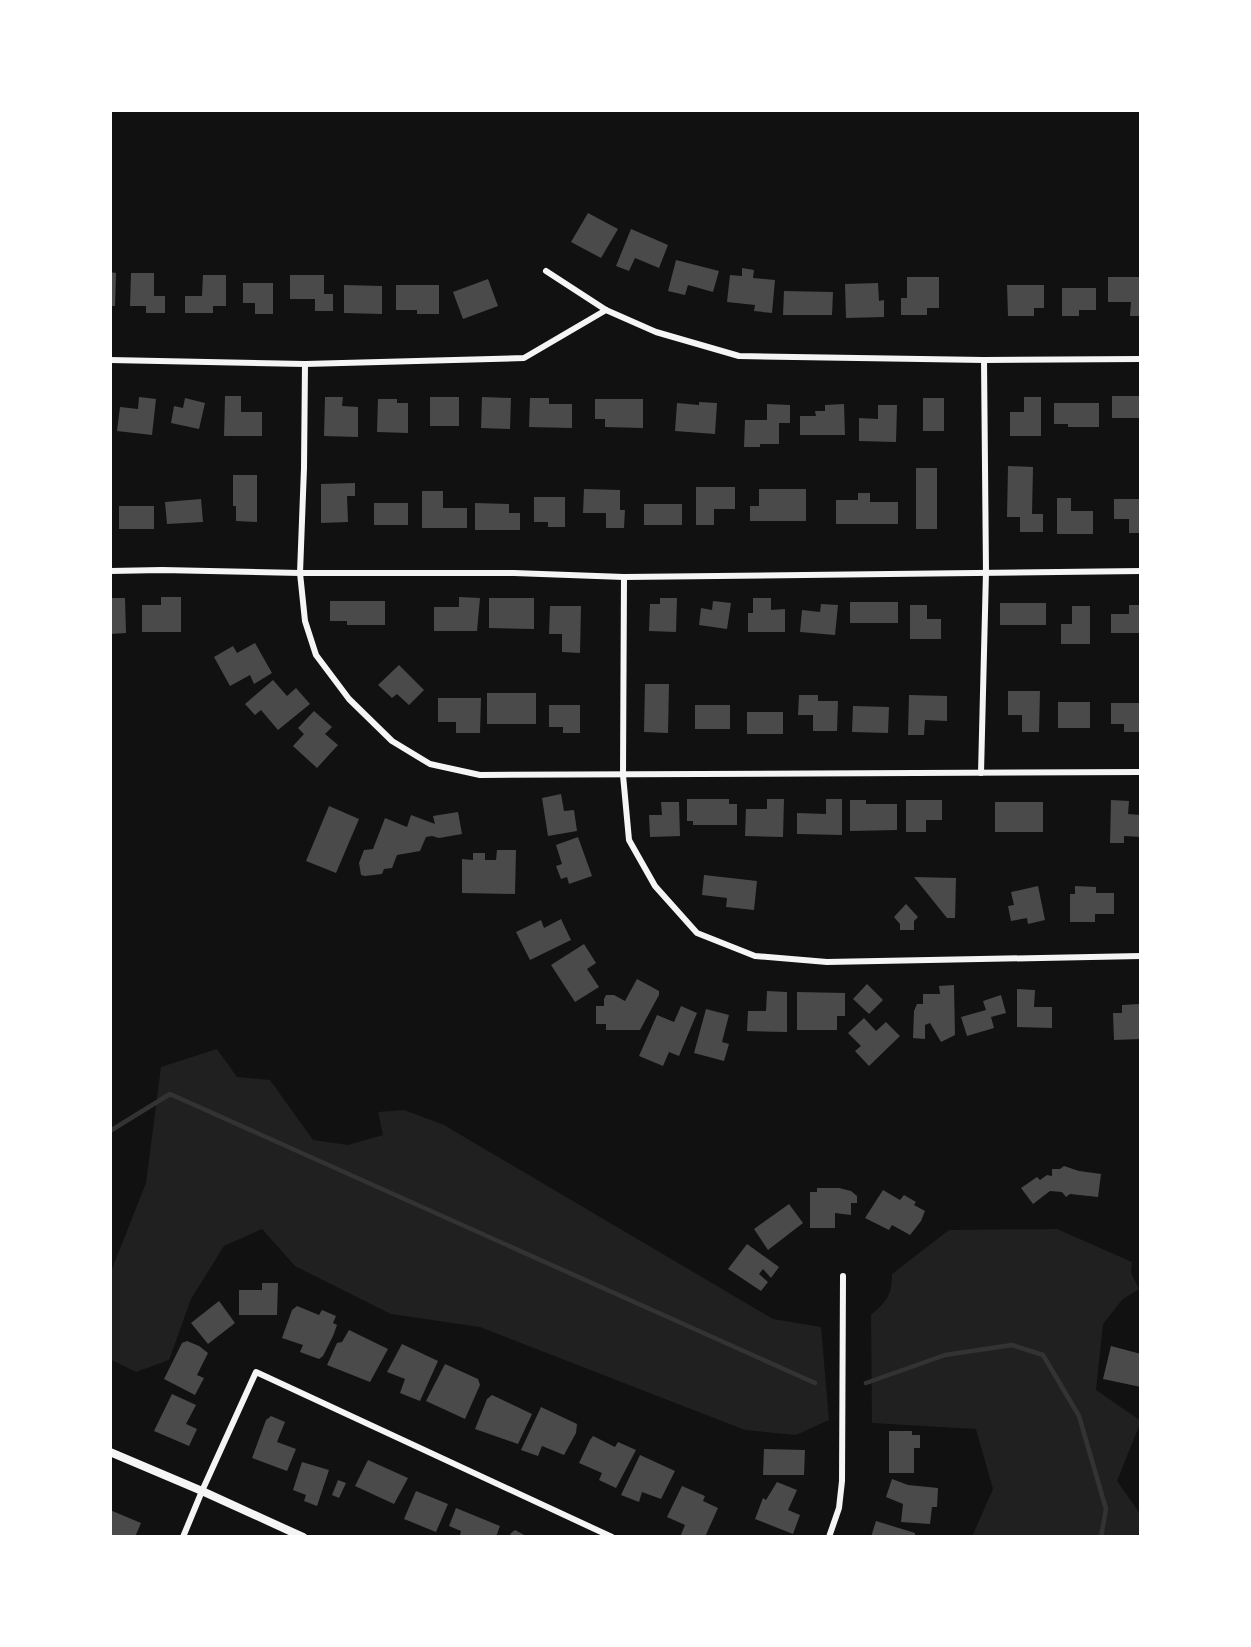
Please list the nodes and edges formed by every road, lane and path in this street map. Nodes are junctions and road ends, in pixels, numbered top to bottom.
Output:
1 (546, 271) dead end
2 (606, 310) junction
3 (1141, 359) edge
4 (110, 360) edge
5 (984, 360) junction
6 (305, 364) junction
7 (1141, 570) edge
8 (110, 571) edge
9 (986, 572) junction
10 (300, 573) junction
11 (624, 578) junction
12 (1141, 772) edge
13 (981, 773) junction
14 (623, 775) junction
15 (1141, 956) edge
16 (843, 1276) dead end
17 (110, 1452) edge
18 (202, 1491) junction
19 (183, 1537) edge
20 (303, 1537) edge
21 (612, 1537) edge
22 (829, 1537) edge

1 - 2 street
2 - 5 street
2 - 6 street
3 - 5 street
4 - 6 street
5 - 9 street
6 - 10 street
7 - 9 street
8 - 10 street
9 - 11 street
9 - 13 street
10 - 11 street
10 - 14 street
11 - 14 street
12 - 13 street
13 - 14 street
14 - 15 street
16 - 22 street
17 - 18 street
18 - 19 street
18 - 20 street
18 - 21 street

